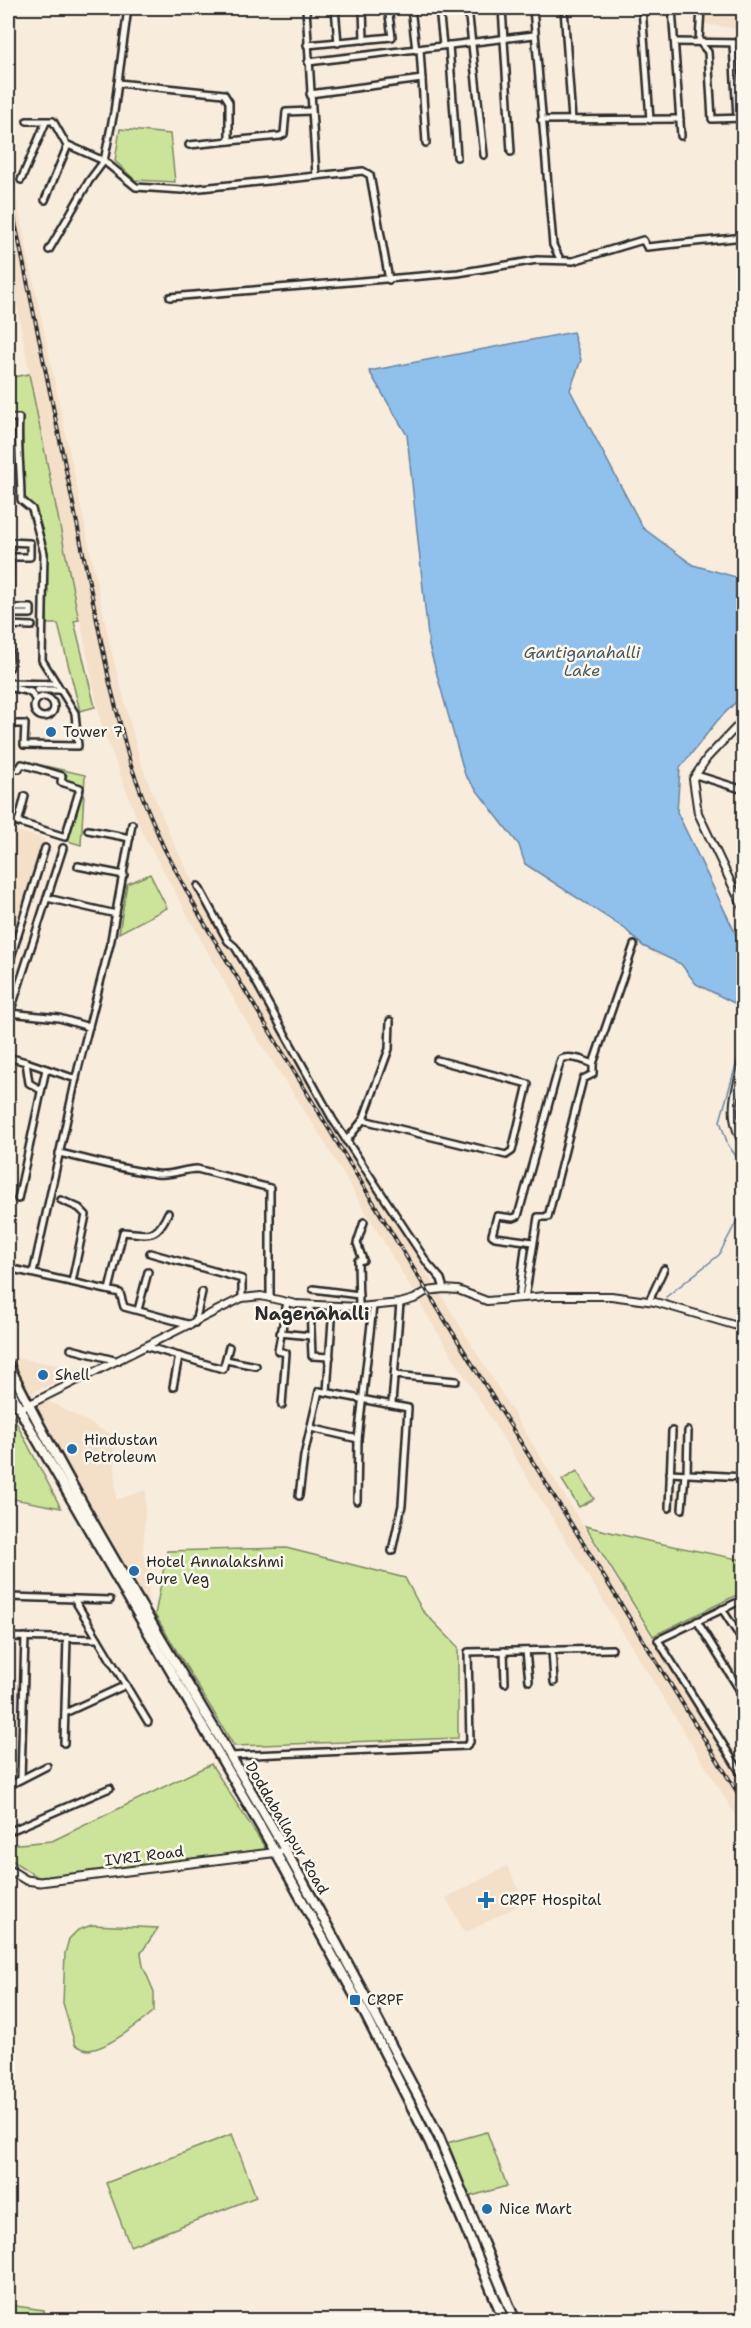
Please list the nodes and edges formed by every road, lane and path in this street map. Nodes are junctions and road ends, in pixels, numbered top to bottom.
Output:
1 (128, 8) edge
2 (306, 8) edge
3 (335, 8) edge
4 (363, 8) edge
5 (388, 8) edge
6 (411, 8) edge
7 (439, 8) edge
8 (468, 8) edge
9 (502, 8) edge
10 (533, 8) edge
11 (564, 8) edge
12 (642, 8) edge
13 (672, 8) edge
14 (701, 8) edge
15 (534, 35) junction
16 (504, 37) junction
17 (364, 40) junction
18 (472, 41) junction
19 (699, 41) junction
20 (675, 42) junction
21 (338, 43) junction
22 (744, 43) edge
23 (733, 44) junction
24 (307, 45) junction
25 (446, 45) junction
26 (418, 49) junction
27 (308, 62) junction
28 (422, 79) junction
29 (118, 83) junction
30 (310, 94) junction
31 (312, 111) junction
32 (736, 118) junction
33 (744, 118) edge
34 (680, 119) junction
35 (541, 120) junction
36 (572, 120) junction
37 (650, 120) junction
38 (27, 121) dead end
39 (46, 122) junction
40 (681, 136) dead end
41 (229, 141) junction
42 (68, 144) junction
43 (426, 144) dead end
44 (189, 145) dead end
45 (511, 152) dead end
46 (484, 155) dead end
47 (457, 157) dead end
48 (104, 161) junction
49 (316, 176) junction
50 (21, 180) dead end
51 (45, 200) dead end
52 (744, 237) edge
53 (49, 250) dead end
54 (560, 259) junction
55 (389, 280) junction
56 (170, 297) dead end
57 (8, 418) edge
58 (8, 542) edge
59 (9, 557) edge
60 (8, 611) edge
61 (8, 625) edge
62 (32, 626) dead end
63 (8, 669) edge
64 (57, 684) junction
65 (8, 685) edge
66 (37, 690) dead end
67 (60, 690) junction
68 (36, 701) dead end
69 (744, 719) edge
70 (8, 724) edge
71 (8, 767) edge
72 (696, 775) junction
73 (744, 790) edge
74 (25, 796) dead end
75 (9, 820) edge
76 (18, 823) junction
77 (132, 825) dead end
78 (8, 829) edge
79 (88, 830) dead end
80 (130, 838) junction
81 (45, 848) dead end
82 (63, 848) dead end
83 (78, 866) dead end
84 (124, 875) junction
85 (198, 886) dead end
86 (47, 898) junction
87 (744, 910) edge
88 (116, 914) junction
89 (634, 945) dead end
90 (8, 967) edge
91 (9, 1013) edge
92 (390, 1021) dead end
93 (89, 1027) junction
94 (8, 1057) edge
95 (437, 1060) dead end
96 (744, 1060) edge
97 (26, 1062) junction
98 (593, 1064) junction
99 (46, 1069) junction
100 (76, 1079) junction
101 (41, 1090) junction
102 (363, 1120) junction
103 (346, 1141) junction
104 (744, 1145) edge
105 (59, 1153) junction
106 (18, 1199) dead end
107 (61, 1200) dead end
108 (168, 1214) dead end
109 (364, 1222) dead end
110 (532, 1242) junction
111 (150, 1253) dead end
112 (8, 1268) edge
113 (664, 1269) dead end
114 (148, 1272) dead end
115 (33, 1273) junction
116 (520, 1280) junction
117 (528, 1280) junction
118 (72, 1282) junction
119 (313, 1289) dead end
120 (444, 1289) junction
121 (109, 1290) junction
122 (202, 1292) dead end
123 (359, 1295) junction
124 (270, 1297) junction
125 (242, 1298) junction
126 (522, 1298) junction
127 (649, 1301) junction
128 (287, 1302) junction
129 (400, 1302) junction
130 (310, 1305) junction
131 (333, 1306) junction
132 (359, 1306) junction
133 (373, 1306) junction
134 (138, 1310) junction
135 (193, 1324) junction
136 (744, 1328) edge
137 (280, 1332) junction
138 (311, 1336) junction
139 (148, 1347) junction
140 (229, 1347) dead end
141 (71, 1349) dead end
142 (179, 1356) junction
143 (330, 1357) junction
144 (226, 1360) junction
145 (120, 1361) junction
146 (8, 1364) edge
147 (256, 1366) dead end
148 (394, 1375) junction
149 (456, 1381) dead end
150 (8, 1385) edge
151 (173, 1387) dead end
152 (327, 1392) junction
153 (14, 1396) edge
154 (364, 1400) junction
155 (392, 1403) junction
156 (282, 1405) dead end
157 (24, 1407) junction
158 (312, 1428) junction
159 (672, 1431) dead end
160 (688, 1431) dead end
161 (358, 1439) junction
162 (671, 1473) junction
163 (686, 1474) junction
164 (744, 1477) edge
165 (298, 1496) dead end
166 (357, 1501) dead end
167 (669, 1508) dead end
168 (682, 1509) dead end
169 (392, 1551) dead end
170 (8, 1597) edge
171 (74, 1599) junction
172 (744, 1599) edge
173 (110, 1600) dead end
174 (722, 1610) junction
175 (697, 1622) junction
176 (8, 1637) edge
177 (25, 1637) junction
178 (68, 1638) junction
179 (98, 1639) junction
180 (744, 1642) edge
181 (612, 1649) dead end
182 (552, 1650) junction
183 (504, 1651) junction
184 (526, 1651) junction
185 (529, 1681) dead end
186 (554, 1682) dead end
187 (505, 1683) dead end
188 (126, 1685) junction
189 (744, 1697) edge
190 (65, 1713) junction
191 (148, 1722) dead end
192 (64, 1743) dead end
193 (230, 1756) junction
194 (47, 1766) dead end
195 (744, 1778) edge
196 (21, 1779) junction
197 (8, 1786) edge
198 (110, 1788) dead end
199 (8, 1832) edge
200 (280, 1851) junction
201 (8, 1869) edge
202 (504, 2320) edge
203 (515, 2320) edge

1 - 29 street
2 - 24 street
3 - 21 street
4 - 17 street
5 - 17 street
6 - 26 street
7 - 25 street
8 - 18 street
9 - 16 street
10 - 15 street
11 - 36 street
12 - 37 street
13 - 20 street
14 - 19 street
15 - 16 street
15 - 35 street
16 - 18 street
16 - 45 street
17 - 21 street
18 - 25 street
18 - 46 street
19 - 20 street
19 - 23 street
19 - 32 street
20 - 34 street
21 - 24 street
22 - 23 street
23 - 32 street
24 - 27 street
25 - 26 street
25 - 47 street
26 - 27 street
26 - 28 street
27 - 30 street
28 - 30 street
28 - 43 street
29 - 41 street
29 - 48 street
30 - 31 street
31 - 41 street
31 - 49 street
32 - 33 street
34 - 37 street
34 - 40 street
35 - 36 street
35 - 54 street
36 - 37 street
38 - 39 street
39 - 42 street
39 - 50 street
41 - 44 street
42 - 48 street
42 - 51 street
48 - 49 street
48 - 53 street
49 - 55 street
52 - 54 street
54 - 55 street
55 - 56 street
57 - 64 street
58 - 59 street
59 - 60 street
60 - 61 street
61 - 62 street
61 - 63 street
64 - 65 street
64 - 67 street
65 - 68 street
66 - 67 street
67 - 70 street
69 - 72 street
71 - 76 street
72 - 73 street
72 - 87 street
74 - 76 street
75 - 76 street
75 - 78 street
77 - 80 street
79 - 80 street
80 - 84 street
81 - 90 street
82 - 86 street
83 - 84 street
84 - 88 street
85 - 103 street
86 - 88 street
86 - 91 street
88 - 93 street
89 - 98 street
91 - 93 street
92 - 102 street
93 - 100 street
94 - 97 street
95 - 102 street
96 - 104 street
97 - 99 street
97 - 101 street
98 - 110 street
98 - 110 street
99 - 100 street
99 - 101 street
100 - 105 street
101 - 106 street
102 - 103 street
103 - 120 street
105 - 115 street
105 - 124 street
107 - 118 street
108 - 121 street
109 - 123 street
110 - 117 street
111 - 125 street
112 - 115 street
113 - 127 street
114 - 134 street
115 - 118 street
116 - 117 street
116 - 117 street
116 - 126 street
117 - 126 street
118 - 121 street
119 - 123 street
120 - 126 street
120 - 129 street
121 - 134 street
122 - 135 street
123 - 132 street
124 - 125 street
124 - 128 street
125 - 135 street
126 - 127 street
127 - 136 street
128 - 130 street
128 - 137 street
129 - 133 street
129 - 148 street
130 - 131 street
130 - 138 street
131 - 132 street
131 - 143 street
132 - 133 street
133 - 154 street
134 - 135 street
135 - 139 street
137 - 138 street
137 - 156 street
138 - 143 street
139 - 142 street
139 - 145 street
140 - 144 street
141 - 145 street
142 - 144 street
142 - 151 street
143 - 152 street
144 - 147 street
145 - 157 street
146 - 153 main road, Doddaballapur Road
148 - 149 street
148 - 155 street
150 - 153 main road, Doddaballapur Road
152 - 154 street
152 - 158 street
153 - 157 main road, Doddaballapur Road
154 - 155 street
154 - 161 street
155 - 169 street
157 - 193 main road, Doddaballapur Road
157 - 200 main road, Doddaballapur Road
158 - 161 street
158 - 165 street
159 - 162 street
160 - 163 street
161 - 166 street
162 - 163 street
162 - 167 street
163 - 164 street
163 - 168 street
170 - 171 street
171 - 173 street
171 - 179 street
172 - 174 street
174 - 175 street
174 - 180 street
175 - 189 street
175 - 195 street
176 - 177 street
177 - 178 street
177 - 196 street
178 - 179 street
178 - 190 street
179 - 188 street
181 - 182 street
182 - 184 street
182 - 186 street
183 - 184 street
183 - 187 street
183 - 193 street
184 - 185 street
188 - 190 street
188 - 191 street
190 - 192 street
193 - 200 main road, Doddaballapur Road
194 - 196 street
196 - 197 street
198 - 199 street
200 - 201 main road, IVRI Road
200 - 202 main road, Doddaballapur Road
200 - 203 main road, Doddaballapur Road

